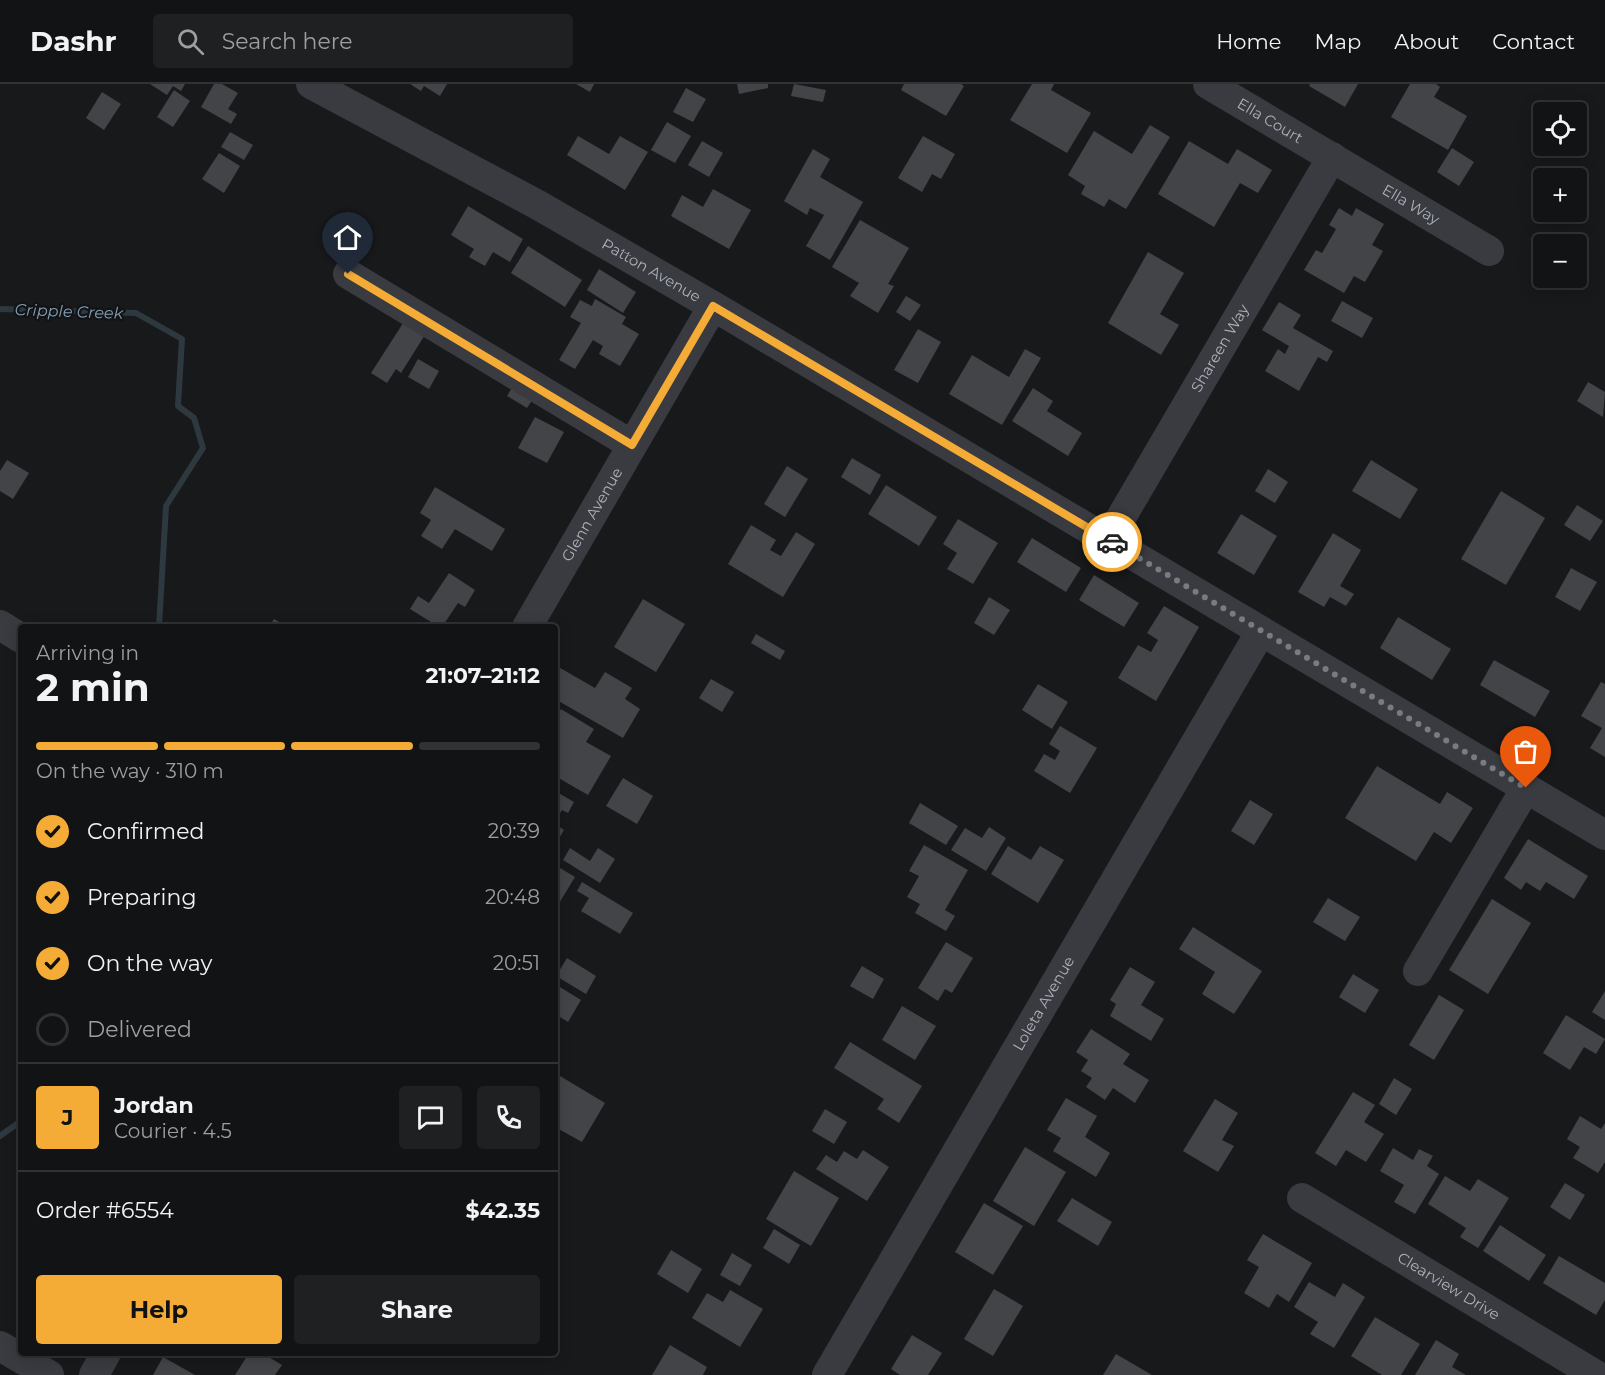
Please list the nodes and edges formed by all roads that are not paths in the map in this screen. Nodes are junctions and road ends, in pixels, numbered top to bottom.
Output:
1 (311, 84) edge
2 (1208, 84) edge
3 (1332, 157) junction
4 (1489, 251) dead end
5 (348, 274) dead end
6 (713, 306) junction
7 (632, 445) junction
8 (1108, 540) junction
9 (529, 624) edge
10 (0, 625) edge
11 (1261, 631) junction
12 (18, 636) edge
13 (1526, 788) junction
14 (1605, 835) edge
15 (1418, 971) dead end
16 (1302, 1198) dead end
17 (0, 1346) edge
18 (104, 1356) edge
19 (49, 1375) edge
20 (94, 1375) edge
21 (827, 1375) edge
22 (1596, 1375) edge

1 - 6 street, Patton Avenue
2 - 3 street, Ella Court
3 - 4 street, Ella Way
3 - 8 street, Shareen Way
5 - 7 street
6 - 7 street, Glenn Avenue
6 - 8 street, Patton Avenue
7 - 9 street, Glenn Avenue
8 - 11 street, Patton Avenue
10 - 12 street
11 - 13 street, Patton Avenue
11 - 21 street, Loleta Avenue
13 - 14 street, Patton Avenue
13 - 15 street
16 - 22 street, Clearview Drive
17 - 19 street
18 - 20 street

